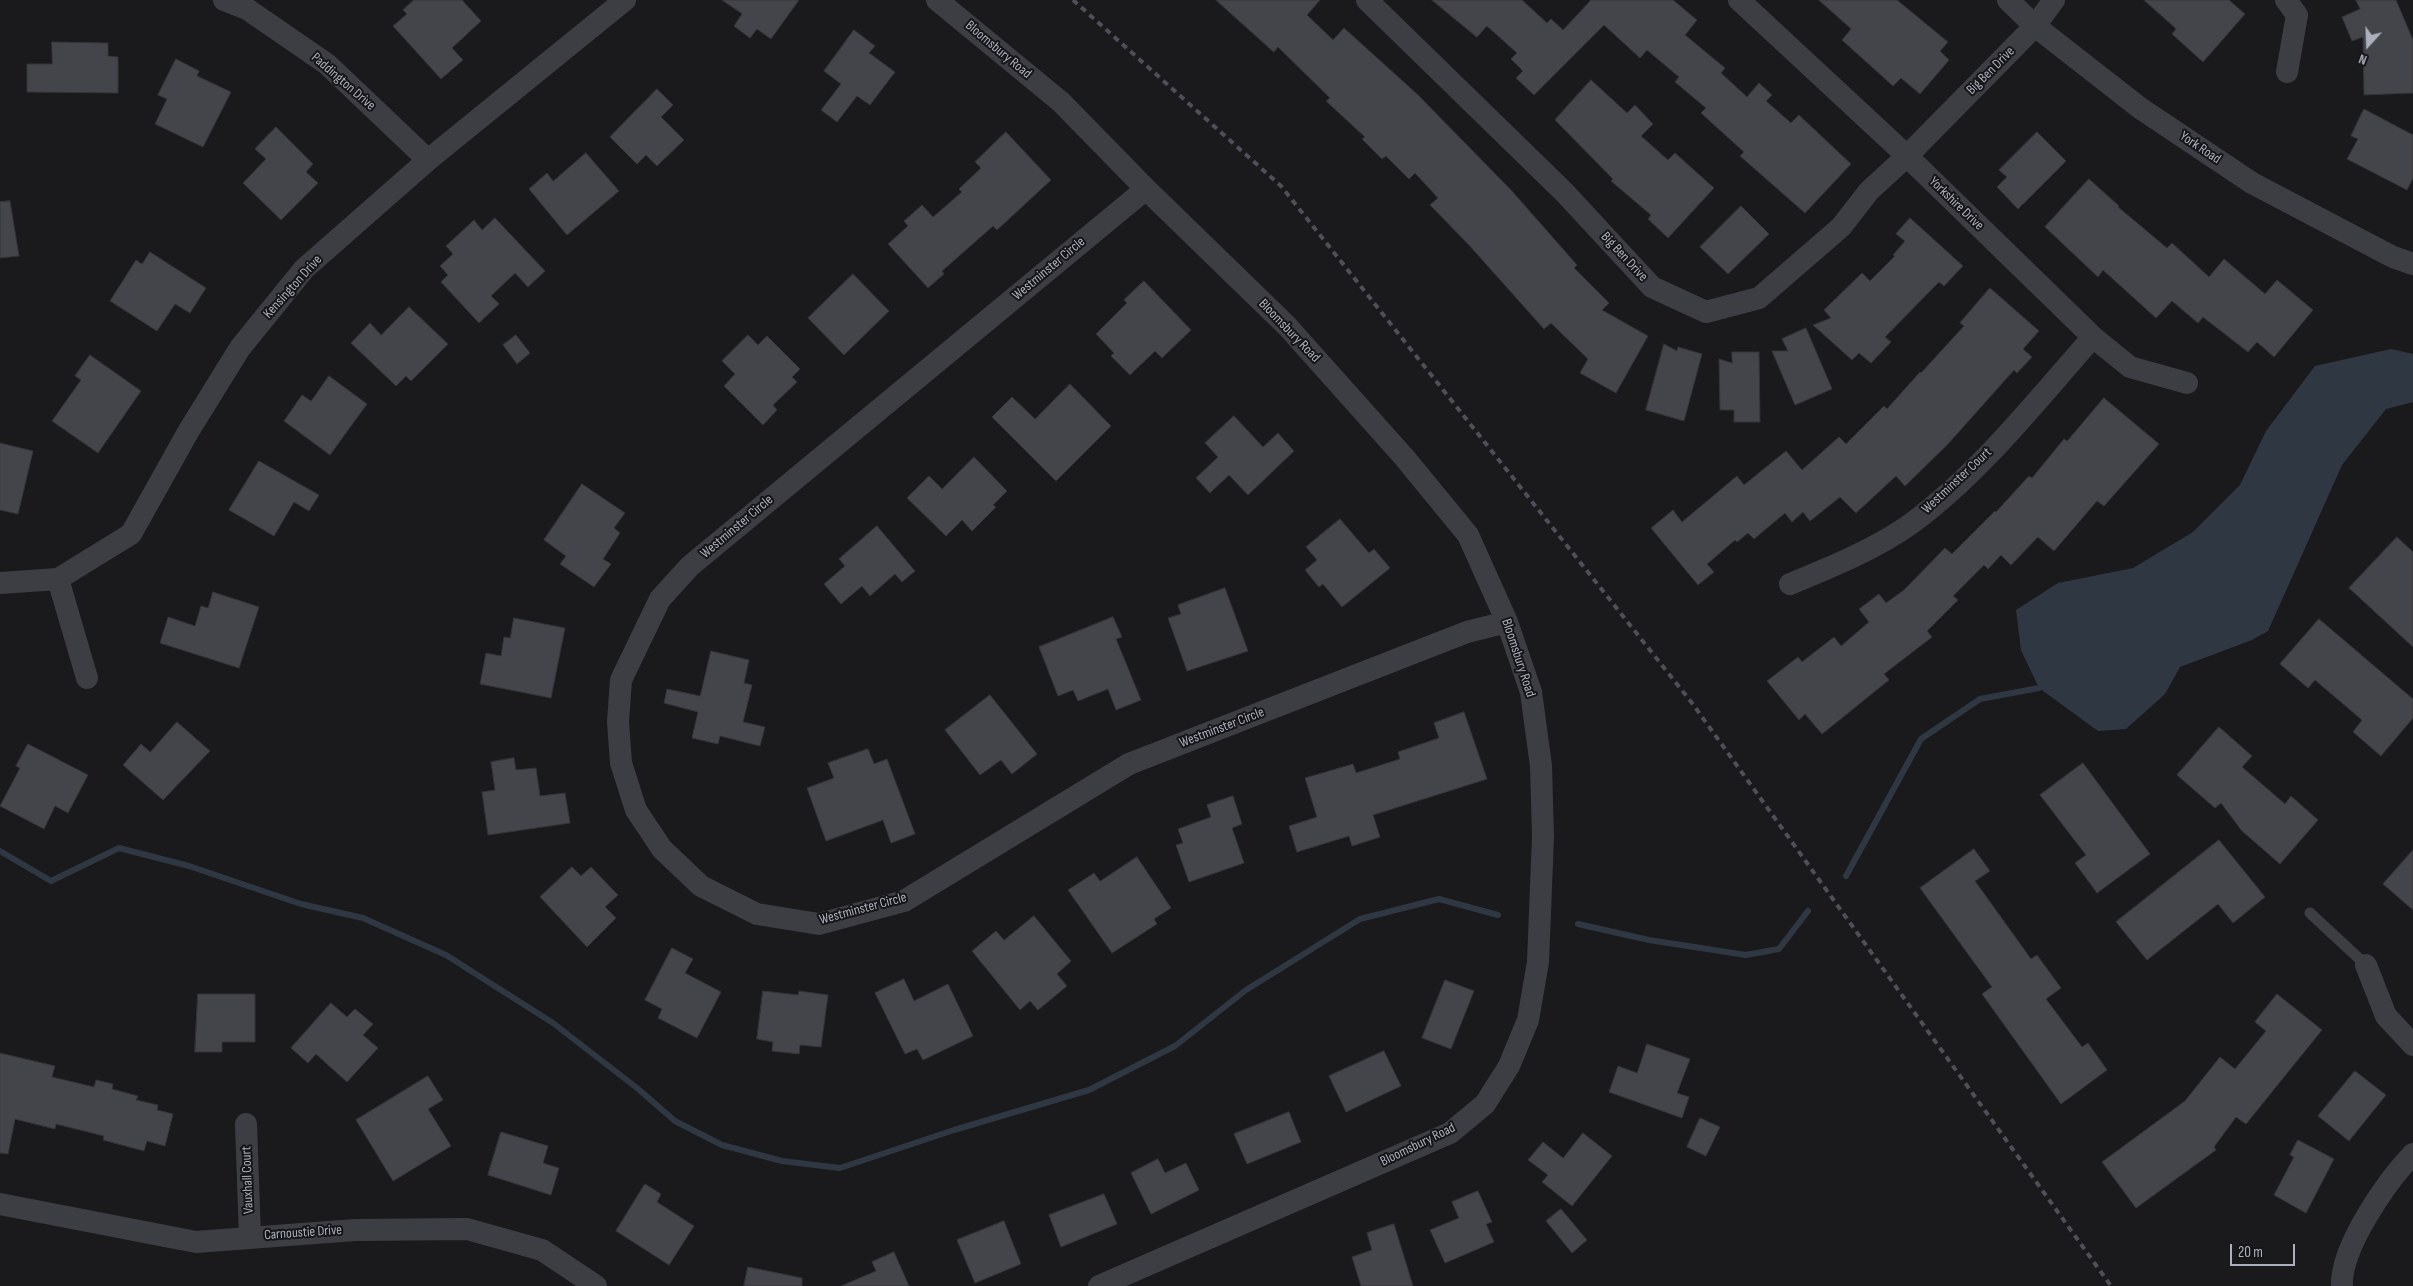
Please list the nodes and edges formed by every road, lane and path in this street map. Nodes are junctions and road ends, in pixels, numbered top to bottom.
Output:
1 (224, 0) edge
2 (625, 0) edge
3 (937, 0) edge
4 (1367, 0) edge
5 (1739, 0) edge
6 (2008, 0) edge
7 (2054, 0) edge
8 (2286, 0) edge
9 (2035, 26) junction
10 (2287, 72) dead end
11 (1907, 156) junction
12 (428, 160) junction
13 (1146, 190) junction
14 (2413, 264) edge
15 (2093, 337) junction
16 (2187, 384) dead end
17 (58, 579) junction
18 (0, 583) edge
19 (1790, 584) dead end
20 (1507, 622) junction
21 (87, 678) dead end
22 (2310, 913) dead end
23 (2366, 965) joint
24 (2413, 1045) edge
25 (246, 1124) dead end
26 (2413, 1154) edge
27 (0, 1204) edge
28 (250, 1237) junction
29 (596, 1286) edge
30 (1099, 1286) edge
31 (2342, 1286) edge

1 - 12 street, Paddington Drive
2 - 12 street, Kensington Drive
3 - 13 street, Bloomsbury Road
4 - 11 street, Big Ben Drive
5 - 11 street, Yorkshire Drive
6 - 9 street, York Road
7 - 9 street, Big Ben Drive
8 - 10 street
9 - 11 street, Big Ben Drive
9 - 14 street, York Road
11 - 15 street, Yorkshire Drive
12 - 17 street, Kensington Drive
13 - 20 street, Bloomsbury Road
13 - 20 street, Westminster Circle
15 - 16 street, Yorkshire Drive
15 - 19 street, Westminster Court
17 - 18 street, Kensington Drive
17 - 21 street
20 - 30 street, Bloomsbury Road
22 - 23 lane
23 - 24 street
25 - 28 street, Vauxhall Court
26 - 31 street
27 - 28 street, Carnoustie Drive
28 - 29 street, Carnoustie Drive

